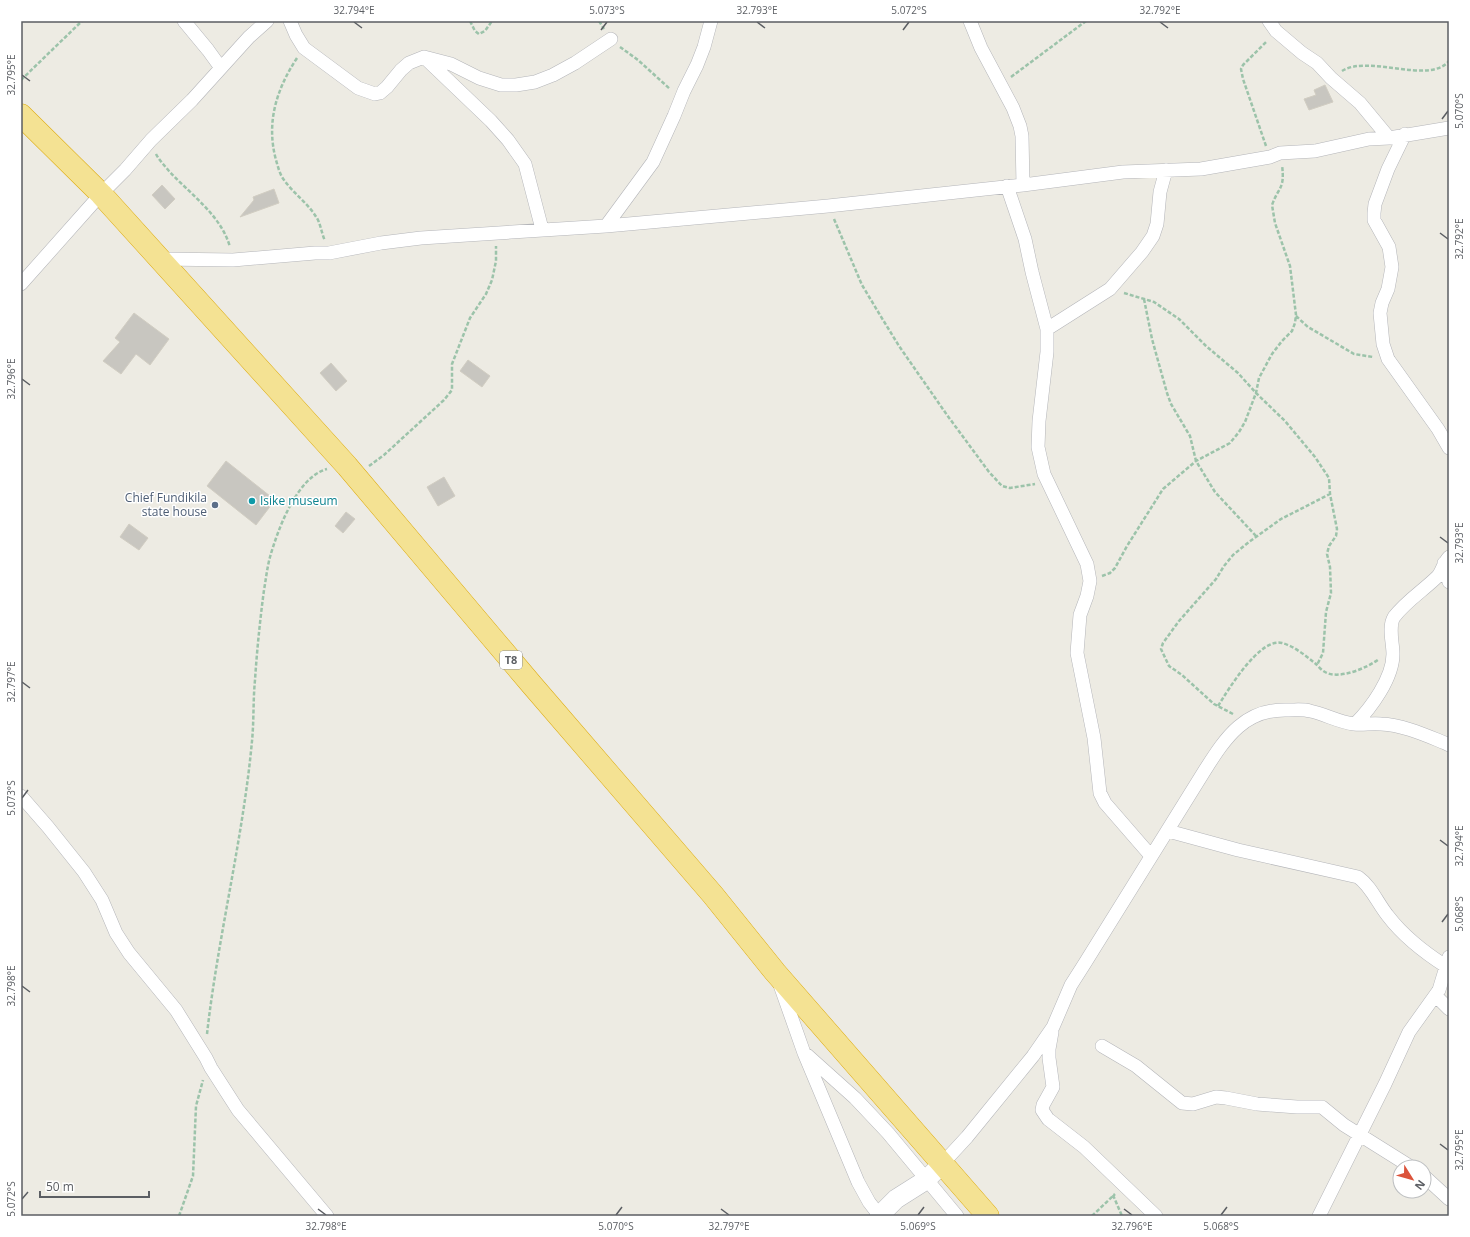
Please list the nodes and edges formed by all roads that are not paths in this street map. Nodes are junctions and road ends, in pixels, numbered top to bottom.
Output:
1 (184, 21) edge
2 (266, 21) edge
3 (290, 21) edge
4 (711, 21) edge
5 (970, 21) edge
6 (1272, 26) edge
7 (611, 39) road end
8 (424, 57) junction
9 (221, 68) junction
10 (21, 115) edge
11 (1449, 128) edge
12 (1405, 134) junction
13 (1389, 138) junction
14 (1166, 170) junction
15 (1023, 185) junction
16 (1007, 186) junction
17 (101, 194) junction
18 (606, 226) junction
19 (542, 229) junction
20 (162, 259) junction
21 (21, 284) edge
22 (1047, 329) junction
23 (1449, 448) edge
24 (1446, 560) edge
25 (1449, 582) edge
26 (1355, 724) junction
27 (1449, 745) edge
28 (21, 796) edge
29 (1168, 831) junction
30 (1151, 856) junction
31 (1448, 962) edge
32 (775, 972) junction
33 (1436, 996) junction
34 (1449, 1009) edge
35 (1053, 1027) junction
36 (1102, 1046) dead end
37 (804, 1053) junction
38 (1359, 1135) junction
39 (1398, 1159) edge
40 (943, 1163) junction
41 (926, 1180) junction
42 (1432, 1183) edge
43 (1449, 1199) edge
44 (879, 1215) edge
45 (327, 1216) edge
46 (956, 1216) edge
47 (988, 1216) edge
48 (1156, 1216) edge
49 (1319, 1216) edge

1 - 9 street
2 - 9 street
3 - 8 street
4 - 18 street
5 - 15 street
6 - 13 street
7 - 8 street
8 - 19 street
9 - 17 street
10 - 17 highway, T8
11 - 12 street
12 - 13 street
12 - 23 street
13 - 14 street
14 - 15 street
14 - 22 street
15 - 16 street
16 - 18 street
16 - 22 street
17 - 20 highway, T8
17 - 21 street
18 - 19 street
19 - 20 street
20 - 32 highway, T8
22 - 30 street
24 - 25 street
24 - 26 street
26 - 27 street
26 - 29 street
28 - 45 street
29 - 30 street
29 - 31 street
30 - 35 street
31 - 33 street
32 - 37 street
32 - 40 highway, T8
33 - 34 street
33 - 38 street
35 - 40 street
35 - 48 street
36 - 38 street
37 - 41 street
37 - 44 street
38 - 39 street
38 - 49 street
40 - 41 street
40 - 47 highway, T8
41 - 44 street
41 - 46 street
42 - 43 street

